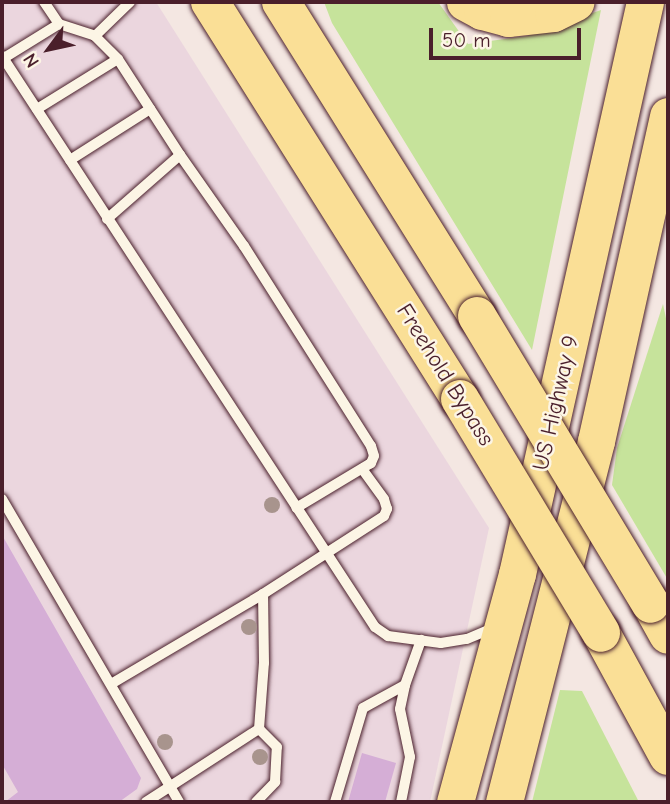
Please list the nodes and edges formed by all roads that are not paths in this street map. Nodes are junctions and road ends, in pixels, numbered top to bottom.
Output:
1 (44, 2) edge
2 (130, 2) edge
3 (188, 2) edge
4 (210, 2) edge
5 (281, 2) edge
6 (465, 2) edge
7 (576, 2) edge
8 (645, 2) edge
9 (59, 24) junction
10 (95, 36) junction
11 (3, 57) edge
12 (118, 59) junction
13 (276, 106) junction
14 (37, 109) junction
15 (150, 109) junction
16 (668, 116) edge
17 (180, 155) junction
18 (70, 160) junction
19 (107, 219) junction
20 (362, 469) junction
21 (2, 499) edge
22 (296, 509) junction
23 (326, 551) junction
24 (263, 594) junction
25 (660, 620) edge
26 (504, 621) junction
27 (421, 640) junction
28 (111, 684) junction
29 (405, 685) junction
30 (259, 729) junction
31 (668, 756) edge
32 (170, 785) junction
33 (146, 802) edge
34 (180, 802) edge
35 (256, 802) edge
36 (335, 802) edge
37 (401, 802) edge
38 (455, 802) edge
39 (504, 802) edge

1 - 9 lane
2 - 10 lane
3 - 13 highway
4 - 13 highway, Freehold Bypass
5 - 25 highway, bridge
6 - 7 highway
8 - 26 highway, US Highway 9
9 - 10 lane
9 - 11 lane
10 - 12 lane
11 - 14 lane
12 - 14 lane
12 - 15 lane
13 - 31 highway, Freehold Bypass, bridge
14 - 18 lane
15 - 17 lane
15 - 18 lane
16 - 39 highway, US Highway 9
17 - 19 lane
17 - 20 lane
18 - 19 lane
19 - 22 lane
20 - 22 lane
20 - 23 lane
21 - 28 lane
22 - 23 lane
23 - 24 lane
23 - 27 lane
24 - 28 lane
24 - 30 lane
26 - 27 lane
26 - 38 highway, US Highway 9
27 - 29 lane
28 - 32 lane
29 - 36 lane
29 - 37 lane
30 - 32 lane
30 - 35 lane
32 - 33 lane
32 - 34 lane

